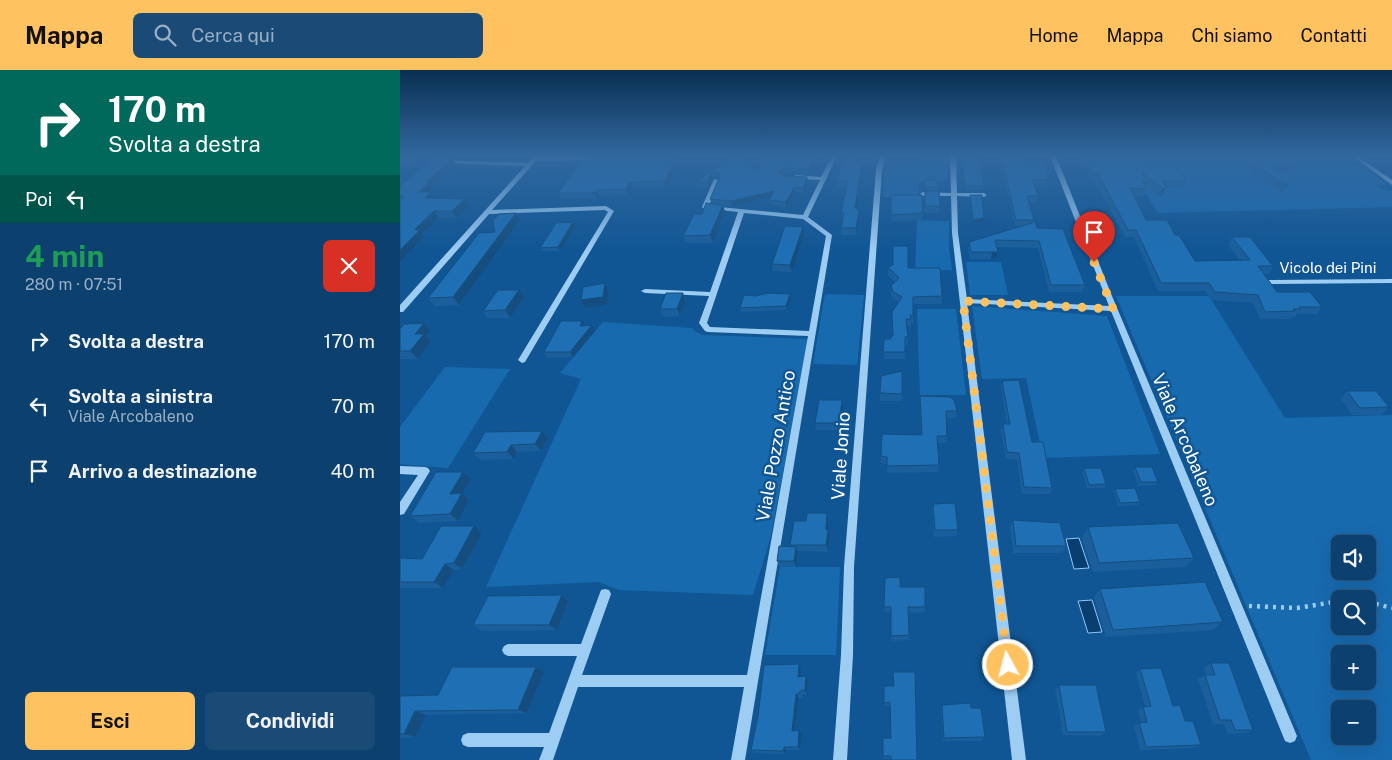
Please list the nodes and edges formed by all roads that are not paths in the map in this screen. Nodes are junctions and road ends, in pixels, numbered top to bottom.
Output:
1 (508, 188) edge
2 (713, 188) edge
3 (819, 188) edge
4 (877, 188) edge
5 (954, 188) edge
6 (1065, 188) edge
7 (924, 194) edge
8 (954, 194) junction
9 (984, 195) edge
10 (742, 210) junction
11 (487, 212) junction
12 (805, 216) junction
13 (1392, 281) edge
14 (1264, 282) edge
15 (645, 290) dead end
16 (713, 294) junction
17 (963, 301) junction
18 (1113, 309) junction
19 (400, 310) edge
20 (812, 334) junction
21 (522, 360) dead end
22 (400, 470) edge
23 (400, 511) edge
24 (605, 594) dead end
25 (508, 650) dead end
26 (585, 650) junction
27 (574, 681) junction
28 (752, 681) junction
29 (1290, 736) dead end
30 (468, 740) dead end
31 (553, 740) junction
32 (546, 760) edge
33 (738, 760) edge
34 (840, 760) edge
35 (1019, 760) edge

1 - 11 street
2 - 10 street
3 - 12 street
4 - 34 street, Viale Jonio
5 - 8 street
6 - 18 street, Viale Arcobaleno
7 - 8 street
8 - 9 street
8 - 17 street
10 - 12 street
10 - 16 street
11 - 19 street
11 - 21 street
12 - 20 street, Viale Pozzo Antico
13 - 14 street, Vicolo dei Pini
15 - 16 street
16 - 20 street
17 - 18 street
17 - 35 street
18 - 29 street, Viale Arcobaleno
20 - 28 street, Viale Pozzo Antico
22 - 23 street
24 - 26 street
25 - 26 street
26 - 27 street
27 - 28 street
27 - 31 street
28 - 33 street, Viale Pozzo Antico
30 - 31 street
31 - 32 street

